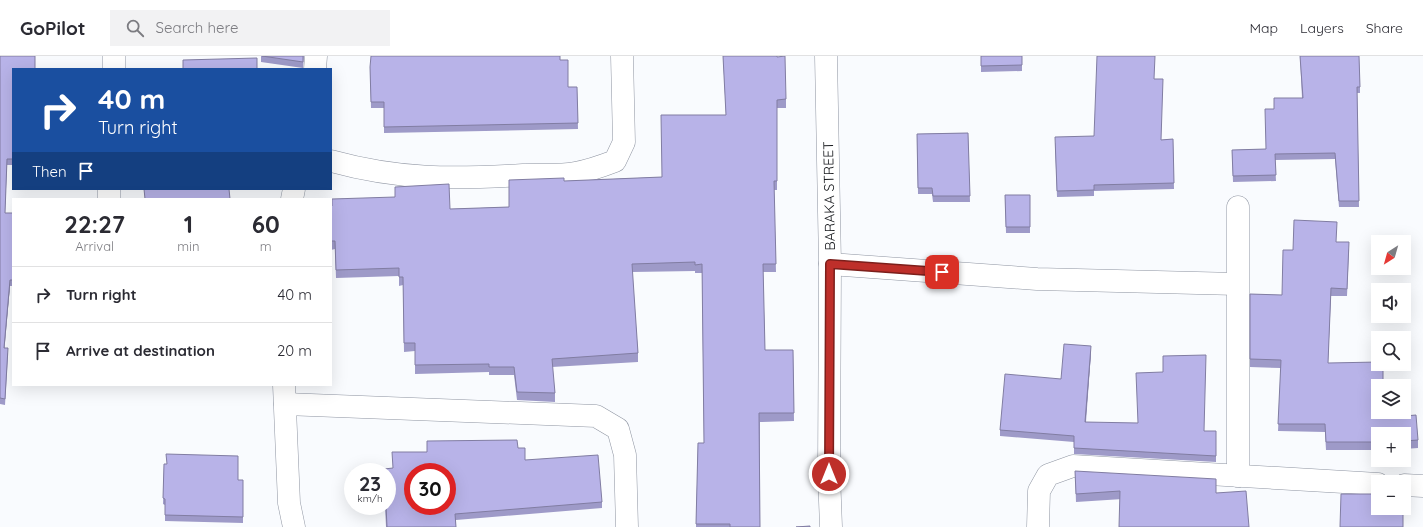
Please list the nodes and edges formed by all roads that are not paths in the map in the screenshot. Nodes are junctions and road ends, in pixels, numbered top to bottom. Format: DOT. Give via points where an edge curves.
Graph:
graph roads {
  1 [pos="114,56"];
  2 [pos="316,56"];
  3 [pos="622,56"];
  4 [pos="826,56"];
  5 [pos="114,68"];
  6 [pos="315,68"];
  7 [pos="332,161"];
  8 [pos="1238,207"];
  9 [pos="830,264"];
  10 [pos="1238,284"];
  11 [pos="284,395"];
  12 [pos="1238,476"];
  13 [pos="1371,484"];
  14 [pos="1411,485"];
  15 [pos="1423,486"];
  16 [pos="294,527"];
  17 [pos="627,527"];
  18 [pos="831,527"];
  19 [pos="1038,527"];
  1 -- 5 [label="street"];
  2 -- 6 [label="street"];
  3 -- 7 [label="street" via="624,142 615,161 575,173 482,178 432,178 387,174"];
  4 -- 9 [label="street, BARAKA STREET"];
  8 -- 10 [label="street"];
  9 -- 10 [label="street" via="1038,279"];
  9 -- 18 [label="street, BARAKA STREET"];
  10 -- 12 [label="street"];
  11 -- 16 [label="street" via="289,503"];
  11 -- 17 [label="street" via="596,416 618,429 626,455"];
  12 -- 13 [label="street"];
  12 -- 19 [label="street" via="1073,466 1048,475 1039,491"];
  14 -- 15 [label="street"];
}
